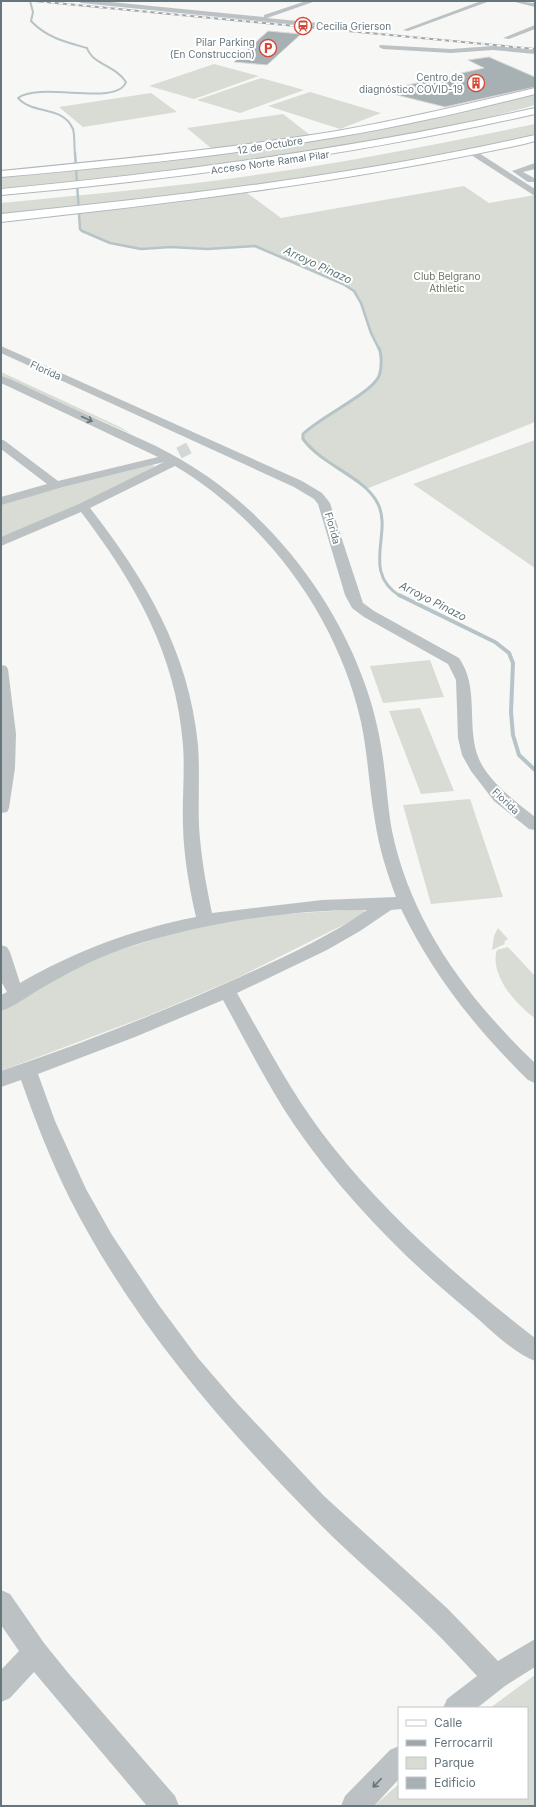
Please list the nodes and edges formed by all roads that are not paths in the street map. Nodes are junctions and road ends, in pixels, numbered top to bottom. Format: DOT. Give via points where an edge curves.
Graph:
graph roads {
  1 [pos="81,1"];
  2 [pos="313,1"];
  3 [pos="487,1"];
  4 [pos="517,1"];
  5 [pos="196,5"];
  6 [pos="535,5"];
  7 [pos="180,10"];
  8 [pos="260,18"];
  9 [pos="318,24"];
  10 [pos="535,27"];
  11 [pos="406,30"];
  12 [pos="507,38"];
  13 [pos="383,47"];
  14 [pos="535,52"];
  15 [pos="535,91"];
  16 [pos="535,108"];
  17 [pos="535,111"];
  18 [pos="531,121"];
  19 [pos="480,128"];
  20 [pos="535,138"];
  21 [pos="471,151"];
  22 [pos="535,166"];
  23 [pos="1,174"];
  24 [pos="535,183"];
  25 [pos="58,191"];
  26 [pos="1,192"];
  27 [pos="535,193"];
  28 [pos="1,199"];
  29 [pos="1,218"];
  30 [pos="1,349"];
  31 [pos="1,370"];
  32 [pos="1,379"];
  33 [pos="1,443"];
  34 [pos="210,445"];
  35 [pos="180,457"];
  36 [pos="56,485"];
  37 [pos="1,501"];
  38 [pos="83,507"];
  39 [pos="1,542"];
  40 [pos="1,669"];
  41 [pos="1,808"];
  42 [pos="535,825"];
  43 [pos="407,902"];
  44 [pos="385,906"];
  45 [pos="205,920"];
  46 [pos="1,952"];
  47 [pos="227,991"];
  48 [pos="17,994"];
  49 [pos="1,1004"];
  50 [pos="27,1070"];
  51 [pos="535,1075"];
  52 [pos="1,1079"];
  53 [pos="535,1351"];
  54 [pos="1,1603"];
  55 [pos="35,1652"];
  56 [pos="535,1652"];
  57 [pos="496,1677"];
  58 [pos="1,1689"];
  59 [pos="457,1707"];
  60 [pos="398,1760"];
  61 [pos="165,1806"];
  62 [pos="355,1806"];
  1 -- 7 [label="street"];
  2 -- 8 [label="street"];
  3 -- 11 [label="street"];
  4 -- 6 [label="street"];
  5 -- 7 [label="street"];
  7 -- 8 [label="street"];
  8 -- 9 [label="street"];
  10 -- 12 [label="street"];
  13 -- 14 [label="street" via="451,51 493,48"];
  15 -- 23 [label="main road, 12 de Octubre" via="442,114 316,138 195,155"];
  16 -- 19 [label="main road"];
  17 -- 19 [label="main road, Acceso Norte Ramal Pilar"];
  18 -- 19 [label="main road"];
  19 -- 25 [label="main road, Acceso Norte Ramal Pilar" via="387,150 296,165"];
  20 -- 21 [label="main road"];
  21 -- 27 [label="street"];
  21 -- 29 [label="main road" via="314,180 105,208"];
  22 -- 24 [label="street" via="516,171"];
  25 -- 26 [label="main road, Acceso Norte Ramal Pilar"];
  25 -- 28 [label="main road, Acceso Norte Ramal Pilar"];
  30 -- 34 [label="street, Florida"];
  31 -- 35 [label="street" via="129,429"];
  32 -- 35 [label="street, one-way"];
  33 -- 36 [label="street"];
  34 -- 35 [label="street"];
  34 -- 42 [label="street, Florida" via="298,484 322,499 328,510 354,601 369,614 454,661 463,680 466,738 476,767 500,797"];
  35 -- 36 [label="street"];
  35 -- 38 [label="street"];
  35 -- 43 [label="street" via="266,535 303,578 333,626 352,667 366,710 376,756 384,827 398,880"];
  36 -- 37 [label="street"];
  38 -- 39 [label="street"];
  38 -- 45 [label="street" via="123,560 142,591 162,631 176,670 190,741 192,838"];
  40 -- 41 [label="street" via="8,734 7,768"];
  43 -- 44 [label="street"];
  43 -- 51 [label="street" via="438,959 468,1003"];
  44 -- 45 [label="street" via="325,906"];
  44 -- 47 [label="street" via="310,950"];
  45 -- 48 [label="street" via="158,932 90,955"];
  46 -- 48 [label="street" via="9,979"];
  47 -- 50 [label="street" via="157,1021"];
  47 -- 53 [label="street" via="284,1093 328,1156 362,1196 430,1266"];
  48 -- 49 [label="street"];
  50 -- 52 [label="street"];
  50 -- 57 [label="street" via="45,1121 78,1194 104,1242 190,1365 227,1410 316,1504 439,1618"];
  54 -- 55 [label="street"];
  55 -- 58 [label="street"];
  55 -- 61 [label="street"];
  56 -- 57 [label="street"];
  57 -- 59 [label="street"];
  60 -- 62 [label="street, one-way"];
}
